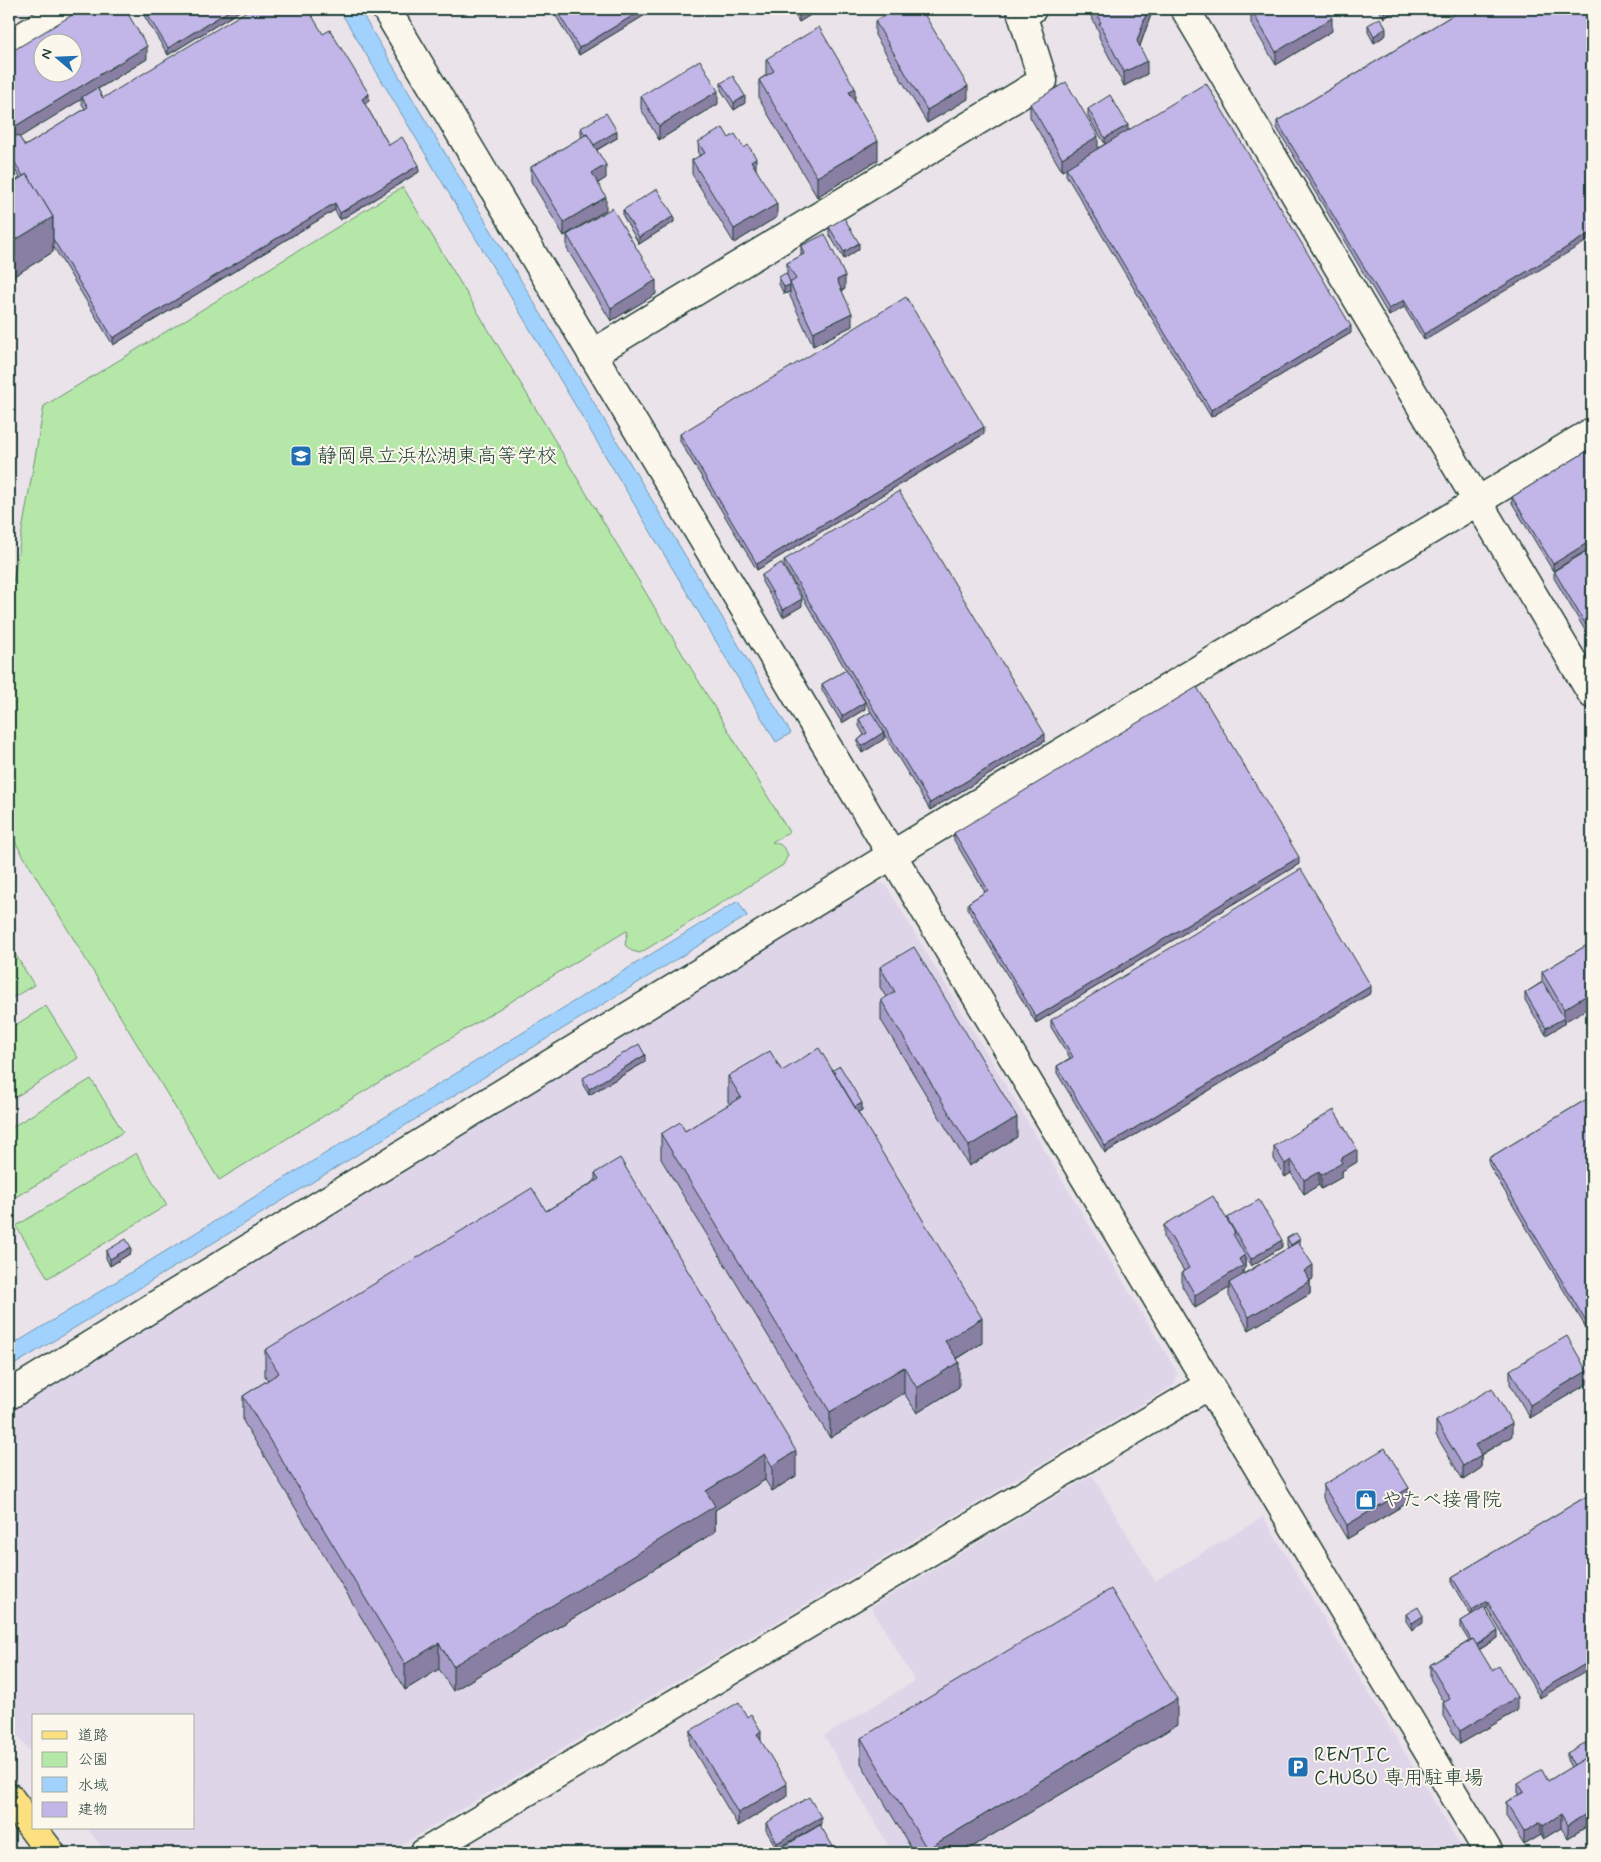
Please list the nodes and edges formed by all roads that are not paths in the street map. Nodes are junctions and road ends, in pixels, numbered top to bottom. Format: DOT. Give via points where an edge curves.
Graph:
graph roads {
  1 [pos="68,9"];
  2 [pos="386,9"];
  3 [pos="1032,9"];
  4 [pos="1185,9"];
  5 [pos="9,45"];
  6 [pos="592,354"];
  7 [pos="1592,432"];
  8 [pos="1477,502"];
  9 [pos="1592,694"];
  10 [pos="892,855"];
  11 [pos="1209,1385"];
  12 [pos="9,1395"];
  13 [pos="9,1797"];
  14 [pos="32,1828"];
  15 [pos="34,1830"];
  16 [pos="51,1853"];
  17 [pos="424,1853"];
  18 [pos="1489,1853"];
  1 -- 5 [label="street"];
  2 -- 6 [label="street"];
  3 -- 6 [label="street" via="1022,14 1043,81"];
  4 -- 8 [label="street"];
  6 -- 10 [label="street"];
  7 -- 8 [label="street"];
  8 -- 9 [label="street"];
  8 -- 10 [label="street"];
  10 -- 11 [label="street"];
  10 -- 12 [label="street"];
  11 -- 17 [label="street"];
  11 -- 18 [label="street"];
  13 -- 14 [label="main road"];
  15 -- 16 [label="main road"];
}
